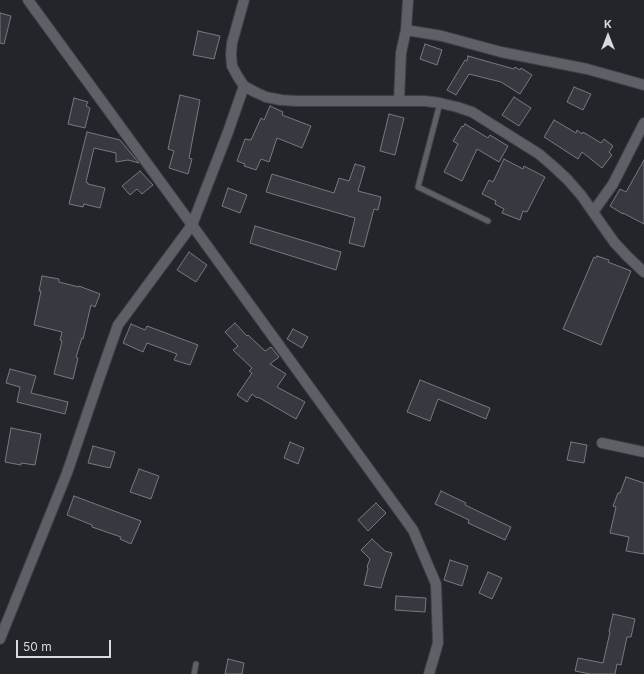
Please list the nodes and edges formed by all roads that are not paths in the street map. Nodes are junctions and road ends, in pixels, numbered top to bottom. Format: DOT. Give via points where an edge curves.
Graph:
graph roads {
  1 [pos="28,0"];
  2 [pos="244,0"];
  3 [pos="408,0"];
  4 [pos="406,30"];
  5 [pos="644,85"];
  6 [pos="244,86"];
  7 [pos="399,101"];
  8 [pos="440,103"];
  9 [pos="644,123"];
  10 [pos="592,212"];
  11 [pos="488,221"];
  12 [pos="192,224"];
  13 [pos="644,272"];
  14 [pos="602,443"];
  15 [pos="644,452"];
  16 [pos="0,639"];
  17 [pos="196,664"];
  18 [pos="194,674"];
  19 [pos="428,674"];
  1 -- 12 [label="street"];
  2 -- 6 [label="street" via="231,54 232,66"];
  3 -- 4 [label="street"];
  4 -- 5 [label="street" via="442,36"];
  4 -- 7 [label="street" via="401,53"];
  6 -- 7 [label="street" via="266,97 281,100"];
  6 -- 12 [label="street"];
  7 -- 8 [label="street"];
  8 -- 10 [label="street" via="472,112 539,154 567,179"];
  8 -- 11 [label="lane" via="418,187"];
  9 -- 10 [label="street" via="613,184"];
  10 -- 13 [label="street" via="614,242"];
  12 -- 16 [label="street" via="118,326 67,473"];
  12 -- 19 [label="street" via="413,530 436,584 438,643"];
  14 -- 15 [label="street"];
  17 -- 18 [label="lane"];
}
